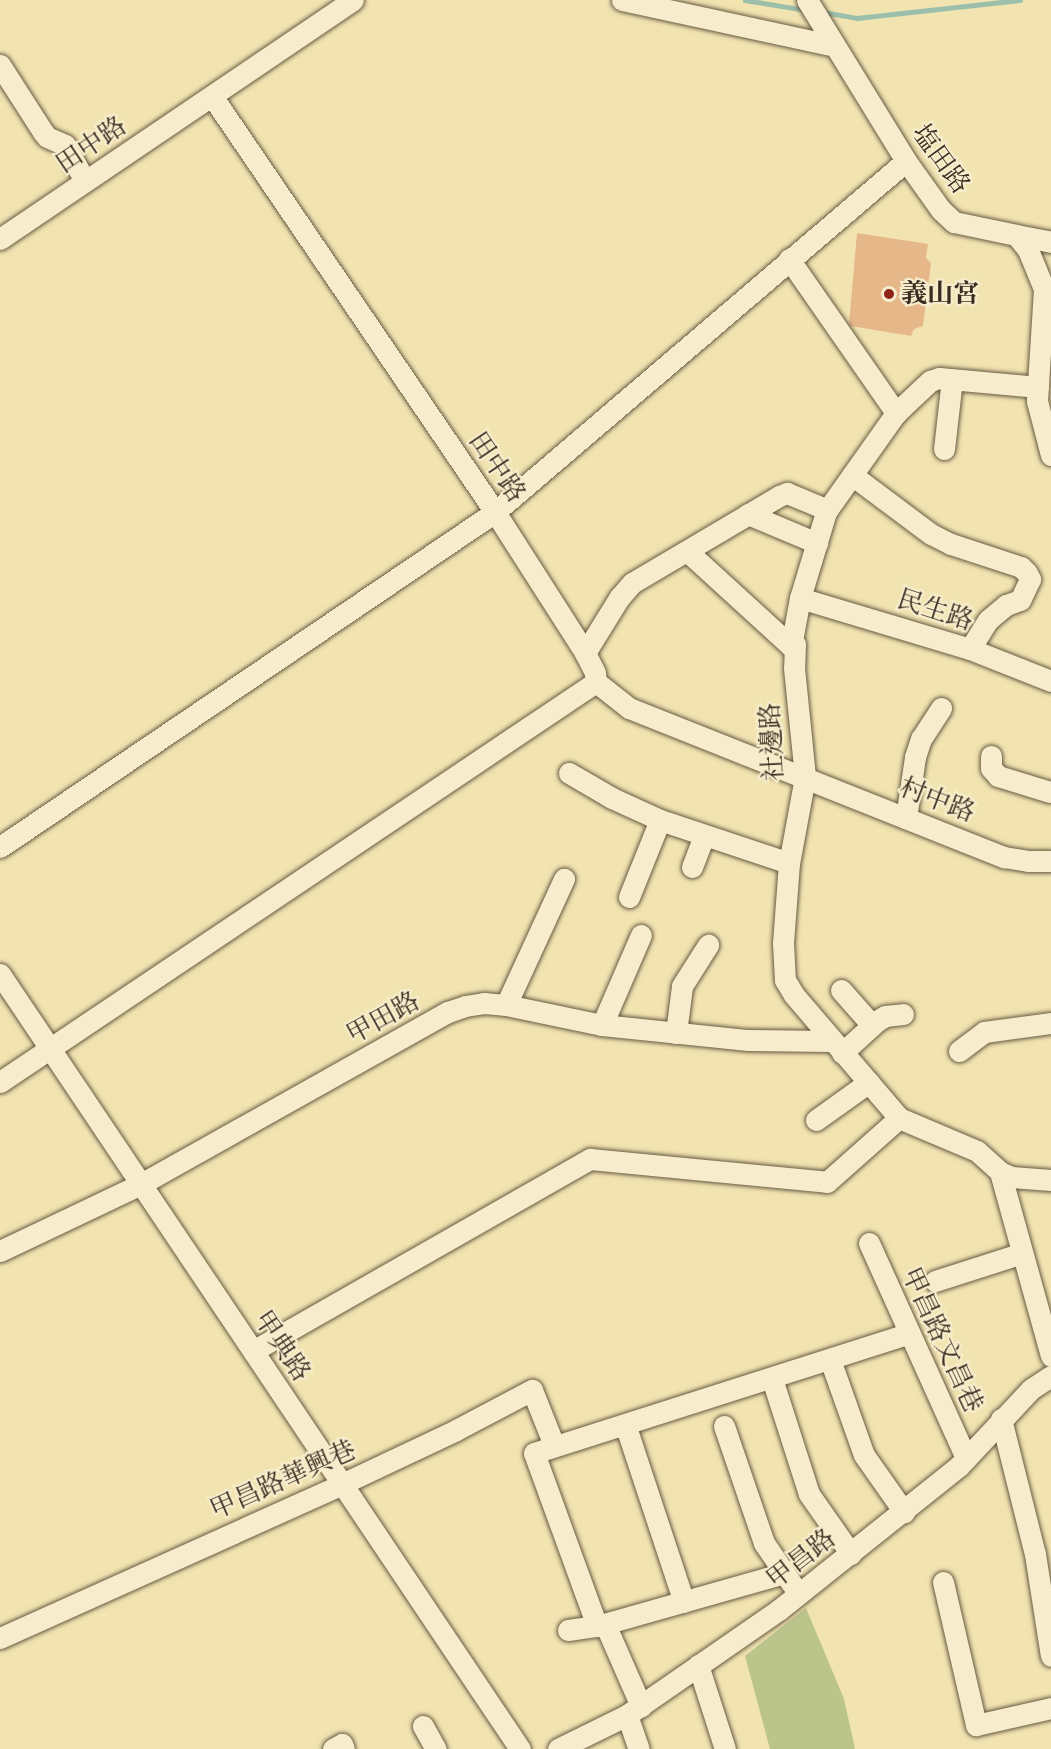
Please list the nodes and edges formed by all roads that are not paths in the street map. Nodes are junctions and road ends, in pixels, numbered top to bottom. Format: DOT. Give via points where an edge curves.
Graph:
graph roads {
  1 [pos="353,0"];
  2 [pos="622,0"];
  3 [pos="808,3"];
  4 [pos="830,39"];
  5 [pos="0,65"];
  6 [pos="212,96"];
  7 [pos="906,162"];
  8 [pos="84,181"];
  9 [pos="1016,235"];
  10 [pos="0,238"];
  11 [pos="1051,242"];
  12 [pos="789,259"];
  13 [pos="951,379"];
  14 [pos="1042,397"];
  15 [pos="896,413"];
  16 [pos="944,449"];
  17 [pos="1051,455"];
  18 [pos="852,475"];
  19 [pos="828,510"];
  20 [pos="495,512"];
  21 [pos="748,514"];
  22 [pos="817,543"];
  23 [pos="688,552"];
  24 [pos="801,598"];
  25 [pos="791,646"];
  26 [pos="970,649"];
  27 [pos="585,652"];
  28 [pos="1051,681"];
  29 [pos="596,682"];
  30 [pos="941,708"];
  31 [pos="990,756"];
  32 [pos="569,774"];
  33 [pos="805,777"];
  34 [pos="1051,794"];
  35 [pos="906,818"];
  36 [pos="660,820"];
  37 [pos="704,835"];
  38 [pos="0,847"];
  39 [pos="1051,861"];
  40 [pos="789,863"];
  41 [pos="692,867"];
  42 [pos="564,879"];
  43 [pos="629,897"];
  44 [pos="641,935"];
  45 [pos="708,945"];
  46 [pos="0,974"];
  47 [pos="841,990"];
  48 [pos="506,1005"];
  49 [pos="903,1014"];
  50 [pos="1051,1023"];
  51 [pos="872,1025"];
  52 [pos="602,1026"];
  53 [pos="676,1033"];
  54 [pos="49,1047"];
  55 [pos="837,1047"];
  56 [pos="959,1051"];
  57 [pos="0,1082"];
  58 [pos="869,1082"];
  59 [pos="899,1118"];
  60 [pos="816,1120"];
  61 [pos="1000,1172"];
  62 [pos="1051,1180"];
  63 [pos="141,1184"];
  64 [pos="869,1243"];
  65 [pos="0,1251"];
  66 [pos="1022,1253"];
  67 [pos="935,1281"];
  68 [pos="909,1333"];
  69 [pos="253,1351"];
  70 [pos="1051,1356"];
  71 [pos="833,1368"];
  72 [pos="1051,1376"];
  73 [pos="774,1385"];
  74 [pos="1001,1419"];
  75 [pos="724,1426"];
  76 [pos="627,1430"];
  77 [pos="544,1449"];
  78 [pos="966,1458"];
  79 [pos="342,1484"];
  80 [pos="904,1512"];
  81 [pos="851,1554"];
  82 [pos="784,1573"];
  83 [pos="761,1580"];
  84 [pos="943,1582"];
  85 [pos="1046,1585"];
  86 [pos="799,1595"];
  87 [pos="684,1602"];
  88 [pos="780,1609"];
  89 [pos="601,1625"];
  90 [pos="568,1630"];
  91 [pos="0,1638"];
  92 [pos="1051,1656"];
  93 [pos="698,1665"];
  94 [pos="1051,1708"];
  95 [pos="634,1710"];
  96 [pos="423,1726"];
  97 [pos="333,1749"];
  98 [pos="344,1749"];
  99 [pos="436,1749"];
  100 [pos="520,1749"];
  101 [pos="558,1749"];
  102 [pos="639,1749"];
  103 [pos="725,1749"];
  1 -- 6 [label="street, 田中路"];
  2 -- 4 [label="street"];
  3 -- 4 [label="street, 塩田路"];
  4 -- 7 [label="street, 塩田路"];
  5 -- 8 [label="street" via="47,137 66,145"];
  6 -- 8 [label="street, 田中路"];
  6 -- 20 [label="street, 田中路"];
  7 -- 9 [label="street, 塩田路" via="954,222"];
  7 -- 12 [label="street"];
  8 -- 10 [label="street, 田中路"];
  9 -- 11 [label="street, 塩田路"];
  9 -- 14 [label="street" via="1036,265 1044,289 1037,309"];
  12 -- 15 [label="street"];
  12 -- 20 [label="street"];
  13 -- 14 [label="street, 社邊路"];
  13 -- 15 [label="street, 社邊路" via="930,381"];
  13 -- 16 [label="street"];
  14 -- 17 [label="street"];
  15 -- 18 [label="street, 社邊路"];
  18 -- 19 [label="street, 社邊路"];
  18 -- 26 [label="street" via="931,534 1021,567 1027,573 1030,579 1020,600 1006,605 988,620"];
  19 -- 21 [label="street" via="787,493"];
  19 -- 22 [label="street, 社邊路"];
  20 -- 27 [label="street, 田中路"];
  20 -- 38 [label="street"];
  21 -- 22 [label="street"];
  21 -- 23 [label="street"];
  22 -- 24 [label="street, 社邊路"];
  23 -- 25 [label="street"];
  23 -- 27 [label="street" via="632,583"];
  24 -- 25 [label="street, 社邊路"];
  24 -- 26 [label="street, 民生路"];
  25 -- 33 [label="street, 社邊路" via="795,644"];
  26 -- 28 [label="street, 民生路"];
  27 -- 29 [label="street, 田中路"];
  29 -- 33 [label="street" via="629,708"];
  29 -- 54 [label="street"];
  30 -- 35 [label="street" via="921,739 915,757"];
  31 -- 34 [label="street" via="991,768 999,776"];
  32 -- 36 [label="street"];
  33 -- 35 [label="street, 村中路"];
  33 -- 40 [label="street, 社邊路"];
  35 -- 39 [label="street, 村中路" via="1004,857"];
  36 -- 37 [label="street"];
  36 -- 43 [label="street"];
  37 -- 40 [label="street"];
  37 -- 41 [label="street"];
  40 -- 55 [label="street, 社邊路" via="783,944 785,980"];
  42 -- 48 [label="street"];
  44 -- 52 [label="street"];
  45 -- 53 [label="street" via="682,986"];
  46 -- 54 [label="street, 甲典路"];
  47 -- 51 [label="street"];
  48 -- 52 [label="street, 甲田路"];
  48 -- 63 [label="street, 甲田路" via="484,1003 448,1012"];
  49 -- 51 [label="street" via="885,1016"];
  50 -- 56 [label="street" via="984,1032"];
  51 -- 55 [label="street"];
  52 -- 53 [label="street, 甲田路"];
  53 -- 55 [label="street, 甲田路"];
  54 -- 57 [label="street"];
  54 -- 63 [label="street, 甲典路"];
  55 -- 58 [label="street, 社邊路"];
  58 -- 59 [label="street, 社邊路"];
  58 -- 60 [label="street"];
  59 -- 61 [label="street, 社邊路" via="977,1151"];
  59 -- 69 [label="street" via="827,1182 590,1159"];
  61 -- 62 [label="street" via="1011,1177"];
  61 -- 66 [label="street"];
  63 -- 65 [label="street, 甲田路"];
  63 -- 69 [label="street, 甲典路"];
  64 -- 68 [label="street, 甲昌路文昌巷"];
  66 -- 67 [label="street"];
  66 -- 70 [label="street"];
  68 -- 77 [label="street"];
  68 -- 78 [label="street, 甲昌路文昌巷"];
  69 -- 79 [label="street, 甲典路"];
  71 -- 80 [label="street" via="864,1455"];
  72 -- 74 [label="street, 甲昌路" via="1031,1389"];
  73 -- 81 [label="street" via="809,1494"];
  74 -- 78 [label="street, 甲昌路"];
  74 -- 85 [label="street"];
  75 -- 82 [label="street" via="764,1543"];
  76 -- 87 [label="street"];
  77 -- 79 [label="street, 甲昌路華興巷" via="532,1390"];
  77 -- 89 [label="street, 甲昌路華興巷"];
  78 -- 80 [label="street, 甲昌路"];
  79 -- 91 [label="street, 甲昌路華興巷"];
  79 -- 100 [label="street, 甲典路"];
  80 -- 81 [label="street, 甲昌路"];
  81 -- 86 [label="street, 甲昌路"];
  82 -- 83 [label="street"];
  82 -- 86 [label="street"];
  83 -- 87 [label="street"];
  83 -- 88 [label="street"];
  84 -- 94 [label="street" via="976,1725"];
  85 -- 92 [label="street"];
  86 -- 88 [label="street, 甲昌路"];
  87 -- 89 [label="street"];
  88 -- 93 [label="street, 甲昌路"];
  89 -- 90 [label="street"];
  89 -- 95 [label="street, 甲昌路華興巷"];
  93 -- 95 [label="street, 甲昌路"];
  93 -- 103 [label="street"];
  95 -- 101 [label="street, 甲昌路"];
  95 -- 102 [label="street, 甲昌路華興巷"];
  96 -- 99 [label="street"];
  97 -- 98 [label="street" via="342,1744"];
}
